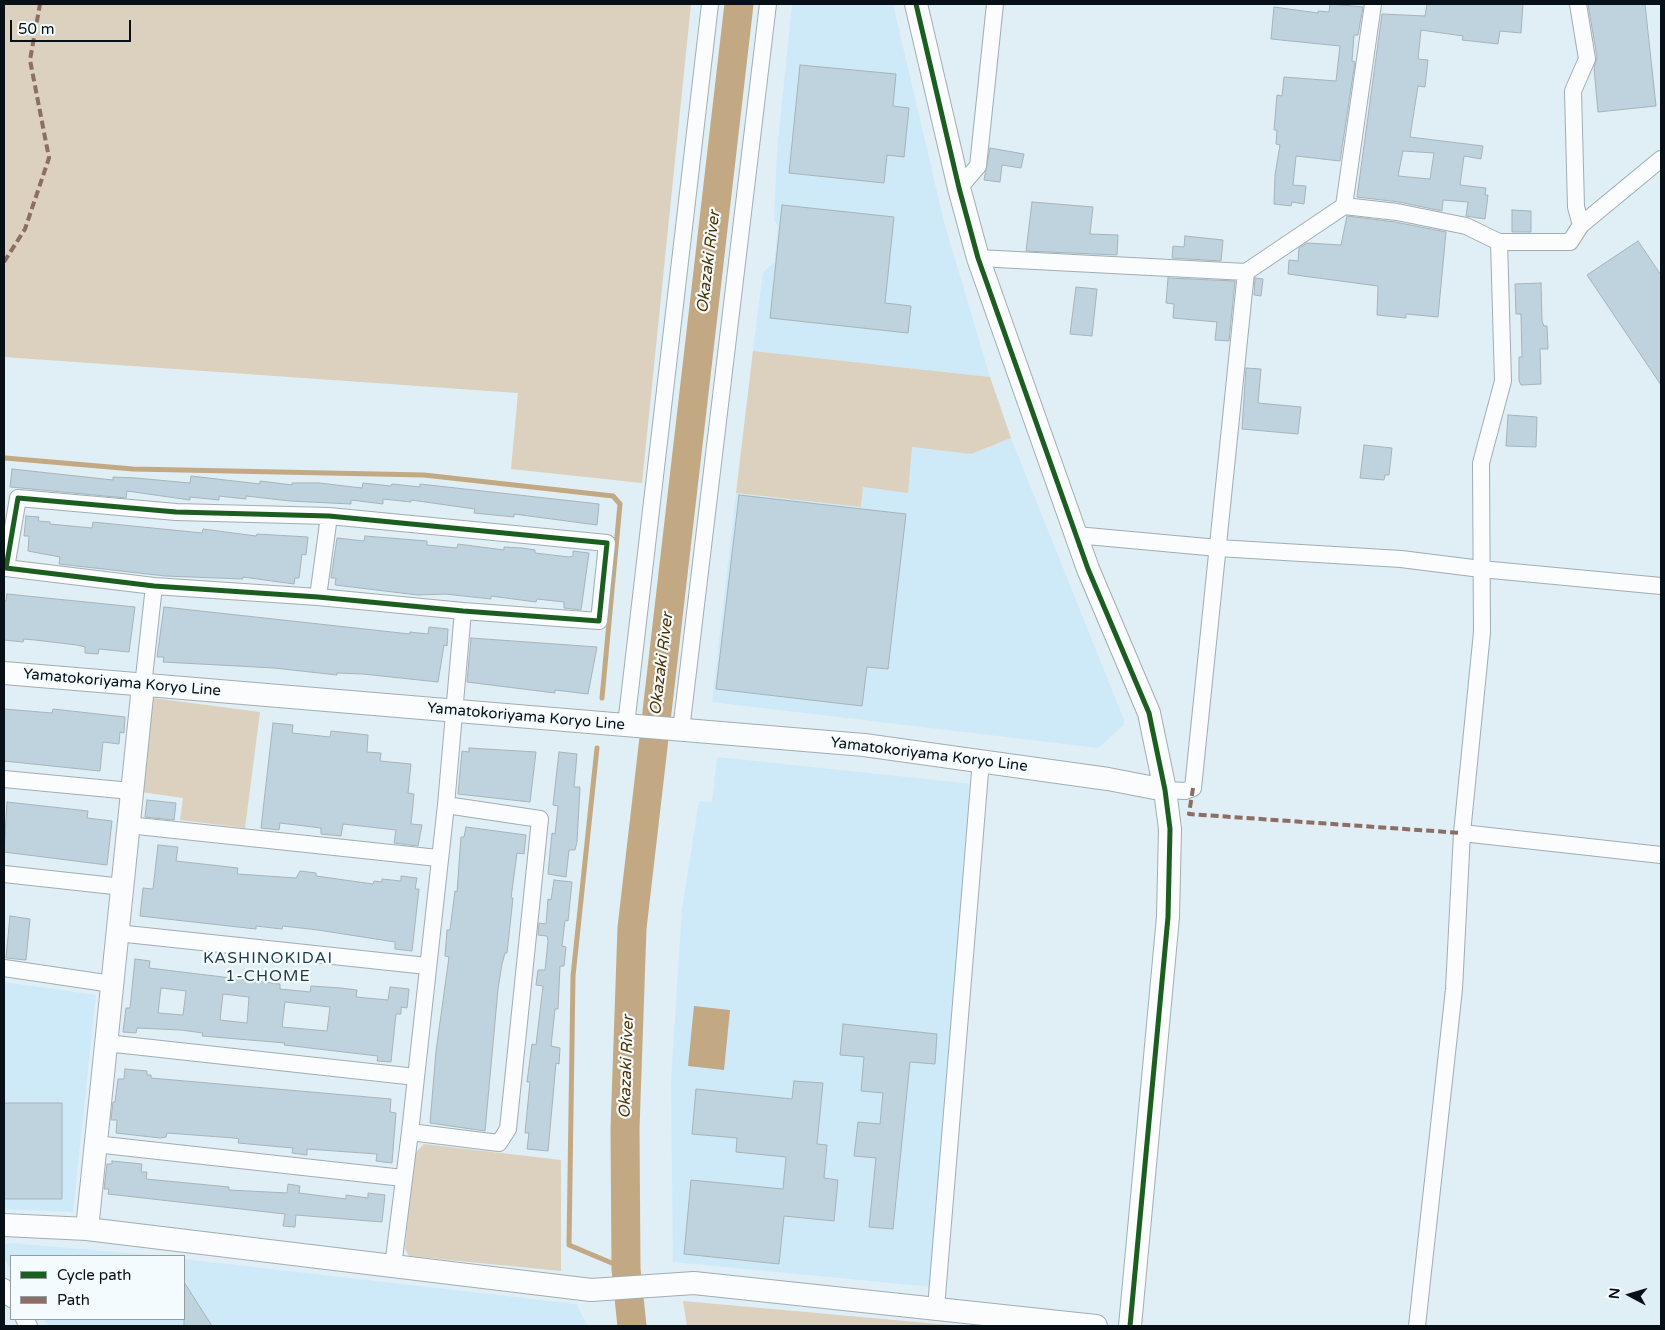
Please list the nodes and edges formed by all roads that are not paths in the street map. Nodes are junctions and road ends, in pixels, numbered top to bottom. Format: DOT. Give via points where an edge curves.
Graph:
graph roads {
  1 [pos="710,4"];
  2 [pos="768,4"];
  3 [pos="916,4"];
  4 [pos="994,4"];
  5 [pos="1373,4"];
  6 [pos="1578,4"];
  7 [pos="1661,160"];
  8 [pos="959,188"];
  9 [pos="1344,206"];
  10 [pos="1582,225"];
  11 [pos="1499,242"];
  12 [pos="978,258"];
  13 [pos="1246,272"];
  14 [pos="329,516"];
  15 [pos="1076,535"];
  16 [pos="1218,548"];
  17 [pos="1480,569"];
  18 [pos="154,586"];
  19 [pos="1661,586"];
  20 [pos="318,597"];
  21 [pos="464,611"];
  22 [pos="4,673"];
  23 [pos="142,686"];
  24 [pos="453,710"];
  25 [pos="626,725"];
  26 [pos="681,730"];
  27 [pos="981,760"];
  28 [pos="4,779"];
  29 [pos="1165,790"];
  30 [pos="132,791"];
  31 [pos="446,805"];
  32 [pos="128,825"];
  33 [pos="1462,833"];
  34 [pos="1661,855"];
  35 [pos="438,858"];
  36 [pos="4,874"];
  37 [pos="123,887"];
  38 [pos="117,933"];
  39 [pos="427,966"];
  40 [pos="4,968"];
  41 [pos="112,984"];
  42 [pos="106,1043"];
  43 [pos="416,1077"];
  44 [pos="410,1132"];
  45 [pos="95,1144"];
  46 [pos="403,1178"];
  47 [pos="4,1225"];
  48 [pos="86,1229"];
  49 [pos="393,1266"];
  50 [pos="936,1308"];
  51 [pos="1096,1326"];
  52 [pos="1130,1326"];
  53 [pos="1417,1326"];
  1 -- 25 [label="street"];
  2 -- 26 [label="street"];
  3 -- 8 [label="street"];
  4 -- 8 [label="street" via="978,166"];
  5 -- 9 [label="street"];
  6 -- 10 [label="street" via="1587,59 1573,91 1576,207"];
  7 -- 10 [label="street"];
  8 -- 12 [label="street"];
  9 -- 11 [label="street" via="1397,212 1466,226"];
  9 -- 13 [label="street"];
  10 -- 11 [label="street" via="1570,242"];
  11 -- 17 [label="street" via="1503,381 1481,463"];
  12 -- 13 [label="street"];
  12 -- 15 [label="street"];
  13 -- 16 [label="street"];
  14 -- 18 [label="street" via="176,512 18,498 6,568"];
  14 -- 20 [label="street"];
  14 -- 21 [label="street" via="607,543 599,621"];
  15 -- 16 [label="street"];
  15 -- 29 [label="street" via="1149,713"];
  16 -- 17 [label="street" via="1401,559"];
  16 -- 29 [label="street" via="1193,788"];
  17 -- 19 [label="street"];
  17 -- 33 [label="street" via="1482,632"];
  18 -- 20 [label="street"];
  18 -- 23 [label="street"];
  20 -- 21 [label="street"];
  21 -- 24 [label="street"];
  22 -- 23 [label="street, Yamatokoriyama Koryo Line"];
  23 -- 24 [label="street, Yamatokoriyama Koryo Line"];
  23 -- 30 [label="street"];
  24 -- 25 [label="street, Yamatokoriyama Koryo Line"];
  24 -- 31 [label="street"];
  25 -- 26 [label="street, Yamatokoriyama Koryo Line"];
  26 -- 27 [label="street, Yamatokoriyama Koryo Line" via="864,744"];
  27 -- 29 [label="street, Yamatokoriyama Koryo Line"];
  27 -- 50 [label="street"];
  28 -- 30 [label="street"];
  29 -- 52 [label="street" via="1170,829 1168,917"];
  30 -- 32 [label="street"];
  31 -- 35 [label="street"];
  31 -- 44 [label="street" via="540,819 508,1130 499,1143"];
  32 -- 35 [label="street"];
  32 -- 37 [label="street"];
  33 -- 34 [label="street"];
  33 -- 53 [label="street" via="1454,989"];
  35 -- 39 [label="street"];
  36 -- 37 [label="street"];
  37 -- 38 [label="street"];
  38 -- 39 [label="street"];
  38 -- 41 [label="street"];
  39 -- 43 [label="street"];
  40 -- 41 [label="street"];
  41 -- 42 [label="street"];
  42 -- 43 [label="street"];
  42 -- 45 [label="street"];
  43 -- 44 [label="street"];
  44 -- 46 [label="street"];
  45 -- 46 [label="street"];
  45 -- 48 [label="street"];
  46 -- 49 [label="street"];
  47 -- 48 [label="street"];
  48 -- 49 [label="street"];
  49 -- 50 [label="street" via="553,1286 601,1289 694,1283"];
  50 -- 51 [label="street"];
}
